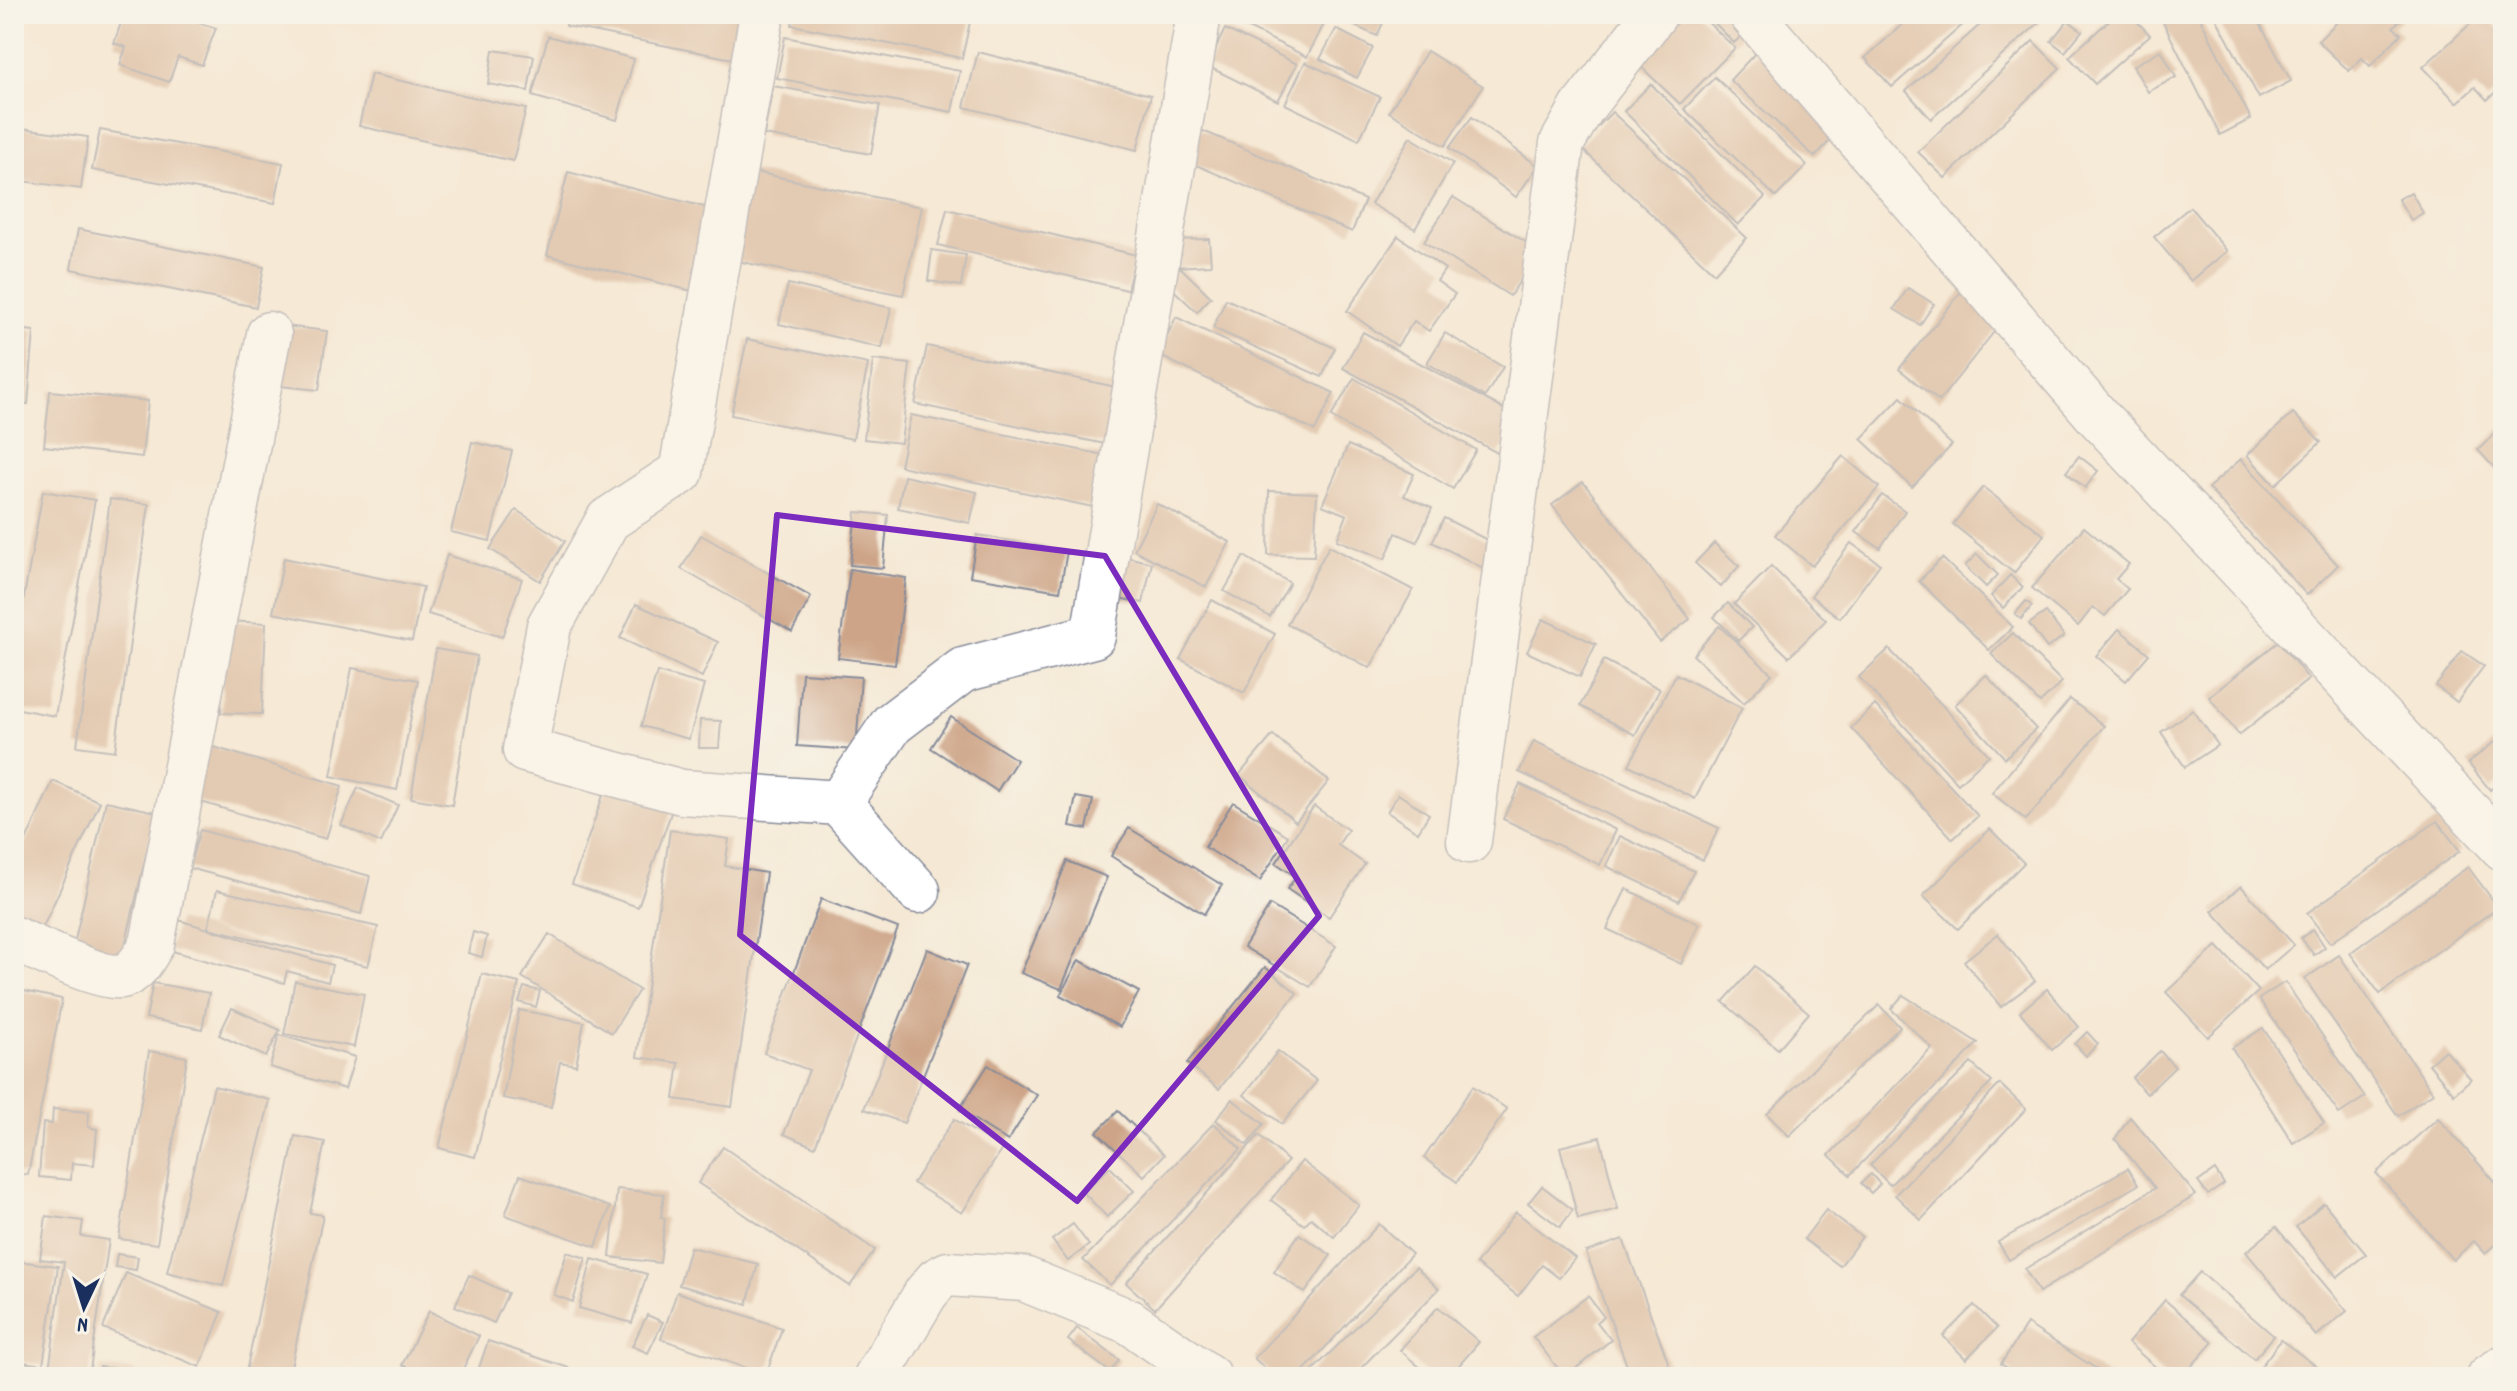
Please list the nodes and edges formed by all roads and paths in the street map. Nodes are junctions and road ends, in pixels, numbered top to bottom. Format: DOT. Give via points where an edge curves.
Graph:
graph roads {
  1 [pos="762,14"];
  2 [pos="1199,14"];
  3 [pos="1655,14"];
  4 [pos="1751,14"];
  5 [pos="269,334"];
  6 [pos="839,803"];
  7 [pos="1469,841"];
  8 [pos="2503,848"];
  9 [pos="918,891"];
  10 [pos="14,939"];
  11 [pos="2503,1368"];
  12 [pos="876,1377"];
  13 [pos="1209,1377"];
  14 [pos="2489,1377"];
  1 -- 6 [label="street" via="681,472 608,520 549,626 525,750 682,792"];
  2 -- 6 [label="street" via="1093,636 963,670 892,724"];
  3 -- 7 [label="street" via="1582,108 1562,143"];
  4 -- 8 [label="street" via="2098,417"];
  5 -- 10 [label="street" via="152,944 136,967 113,976"];
  6 -- 9 [label="street"];
  11 -- 14 [label="street"];
  12 -- 13 [label="street" via="926,1293 948,1274 1024,1279 1130,1322"];
}
